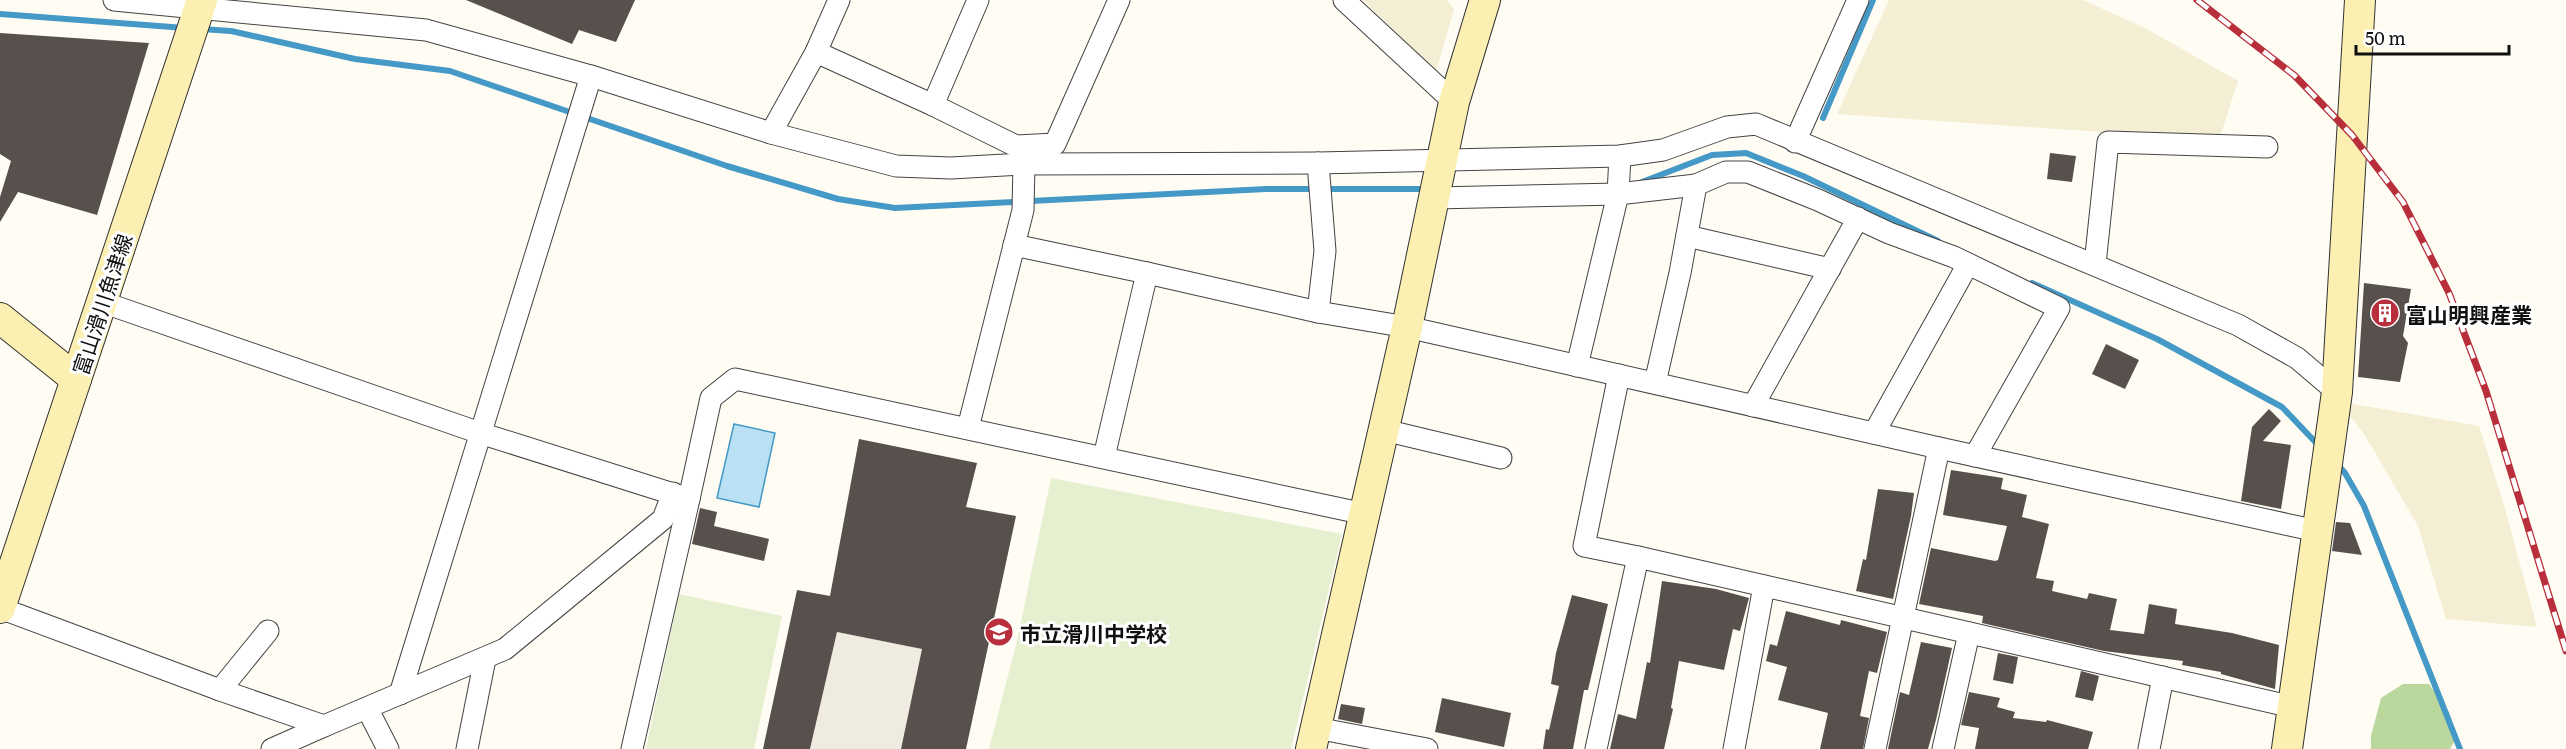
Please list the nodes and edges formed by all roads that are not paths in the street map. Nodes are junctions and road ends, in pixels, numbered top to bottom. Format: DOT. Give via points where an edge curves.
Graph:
graph roads {
  1 [pos="114,0"];
  2 [pos="839,0"];
  3 [pos="978,0"];
  4 [pos="1119,0"];
  5 [pos="1344,0"];
  6 [pos="1485,0"];
  7 [pos="1858,0"];
  8 [pos="2360,0"];
  9 [pos="201,4"];
  10 [pos="816,52"];
  11 [pos="591,76"];
  12 [pos="1454,102"];
  13 [pos="933,105"];
  14 [pos="771,134"];
  15 [pos="1795,142"];
  16 [pos="2267,147"];
  17 [pos="1620,156"];
  18 [pos="1442,162"];
  19 [pos="1318,163"];
  20 [pos="1024,164"];
  21 [pos="1696,185"];
  22 [pos="1618,194"];
  23 [pos="1434,198"];
  24 [pos="1858,218"];
  25 [pos="1687,236"];
  26 [pos="1014,245"];
  27 [pos="1968,264"];
  28 [pos="2095,264"];
  29 [pos="1830,268"];
  30 [pos="1147,273"];
  31 [pos="102,302"];
  32 [pos="1318,312"];
  33 [pos="0,318"];
  34 [pos="1407,327"];
  35 [pos="1577,366"];
  36 [pos="1619,375"];
  37 [pos="76,379"];
  38 [pos="1655,383"];
  39 [pos="2336,398"];
  40 [pos="1754,406"];
  41 [pos="968,428"];
  42 [pos="1384,430"];
  43 [pos="480,433"];
  44 [pos="1874,433"];
  45 [pos="1939,448"];
  46 [pos="1975,456"];
  47 [pos="1104,457"];
  48 [pos="1500,458"];
  49 [pos="681,496"];
  50 [pos="1365,514"];
  51 [pos="2317,531"];
  52 [pos="1638,557"];
  53 [pos="1764,586"];
  54 [pos="0,608"];
  55 [pos="1904,618"];
  56 [pos="268,631"];
  57 [pos="1969,633"];
  58 [pos="485,659"];
  59 [pos="2163,677"];
  60 [pos="220,690"];
  61 [pos="400,693"];
  62 [pos="2293,707"];
  63 [pos="367,708"];
  64 [pos="324,726"];
  65 [pos="1314,738"];
  66 [pos="272,749"];
  67 [pos="388,749"];
  68 [pos="467,749"];
  69 [pos="632,749"];
  70 [pos="1427,749"];
  71 [pos="1596,749"];
  72 [pos="1734,749"];
  73 [pos="1875,749"];
  74 [pos="1943,749"];
  75 [pos="2149,749"];
  76 [pos="2287,749"];
  1 -- 9 [label="street"];
  2 -- 10 [label="street"];
  3 -- 13 [label="street"];
  4 -- 13 [label="street" via="1055,144 1016,146"];
  5 -- 12 [label="street"];
  6 -- 12 [label="street"];
  7 -- 15 [label="street"];
  8 -- 39 [label="street"];
  9 -- 11 [label="street" via="426,30"];
  9 -- 31 [label="street, 富山滑川魚津線"];
  10 -- 13 [label="street"];
  10 -- 14 [label="street"];
  11 -- 14 [label="street"];
  11 -- 43 [label="street"];
  12 -- 18 [label="street"];
  14 -- 20 [label="street" via="896,166"];
  15 -- 17 [label="street" via="1756,124 1727,127 1663,150"];
  15 -- 28 [label="street"];
  16 -- 28 [label="street" via="2108,142"];
  17 -- 18 [label="street"];
  17 -- 22 [label="street"];
  18 -- 19 [label="street"];
  18 -- 23 [label="street"];
  19 -- 20 [label="street"];
  19 -- 32 [label="street" via="1325,251"];
  20 -- 26 [label="street" via="1023,210"];
  21 -- 22 [label="street"];
  21 -- 24 [label="street" via="1726,172 1748,172"];
  21 -- 25 [label="street"];
  22 -- 23 [label="street"];
  22 -- 35 [label="street"];
  23 -- 34 [label="street"];
  24 -- 27 [label="street"];
  24 -- 29 [label="street"];
  25 -- 29 [label="street"];
  25 -- 38 [label="street"];
  26 -- 30 [label="street"];
  26 -- 41 [label="street"];
  27 -- 44 [label="street"];
  27 -- 46 [label="street" via="2059,308"];
  28 -- 39 [label="street" via="2238,325 2297,358"];
  29 -- 40 [label="street"];
  30 -- 32 [label="street"];
  30 -- 47 [label="street"];
  31 -- 37 [label="street, 富山滑川魚津線"];
  31 -- 43 [label="street"];
  32 -- 34 [label="street"];
  33 -- 37 [label="street"];
  34 -- 35 [label="street"];
  34 -- 42 [label="street"];
  35 -- 36 [label="street"];
  36 -- 38 [label="street"];
  36 -- 52 [label="street" via="1584,546"];
  37 -- 54 [label="street, 富山滑川魚津線"];
  38 -- 40 [label="street"];
  39 -- 51 [label="street"];
  40 -- 44 [label="street"];
  41 -- 47 [label="street"];
  41 -- 49 [label="street" via="735,379 711,398"];
  42 -- 48 [label="street"];
  42 -- 50 [label="street"];
  43 -- 49 [label="street"];
  43 -- 61 [label="street"];
  44 -- 45 [label="street"];
  45 -- 46 [label="street"];
  45 -- 55 [label="street"];
  46 -- 51 [label="street"];
  47 -- 50 [label="street"];
  49 -- 58 [label="street" via="663,519 505,649"];
  49 -- 69 [label="street"];
  50 -- 65 [label="street"];
  51 -- 62 [label="street"];
  52 -- 53 [label="street"];
  52 -- 71 [label="street"];
  53 -- 55 [label="street"];
  53 -- 72 [label="street"];
  54 -- 60 [label="street"];
  55 -- 57 [label="street"];
  55 -- 73 [label="street"];
  56 -- 60 [label="street"];
  57 -- 59 [label="street"];
  57 -- 74 [label="street"];
  58 -- 61 [label="street"];
  58 -- 68 [label="street"];
  59 -- 62 [label="street"];
  59 -- 75 [label="street"];
  60 -- 64 [label="street"];
  61 -- 63 [label="street"];
  62 -- 76 [label="street"];
  63 -- 64 [label="street"];
  63 -- 67 [label="street"];
  64 -- 66 [label="street"];
  65 -- 70 [label="street"];
}
